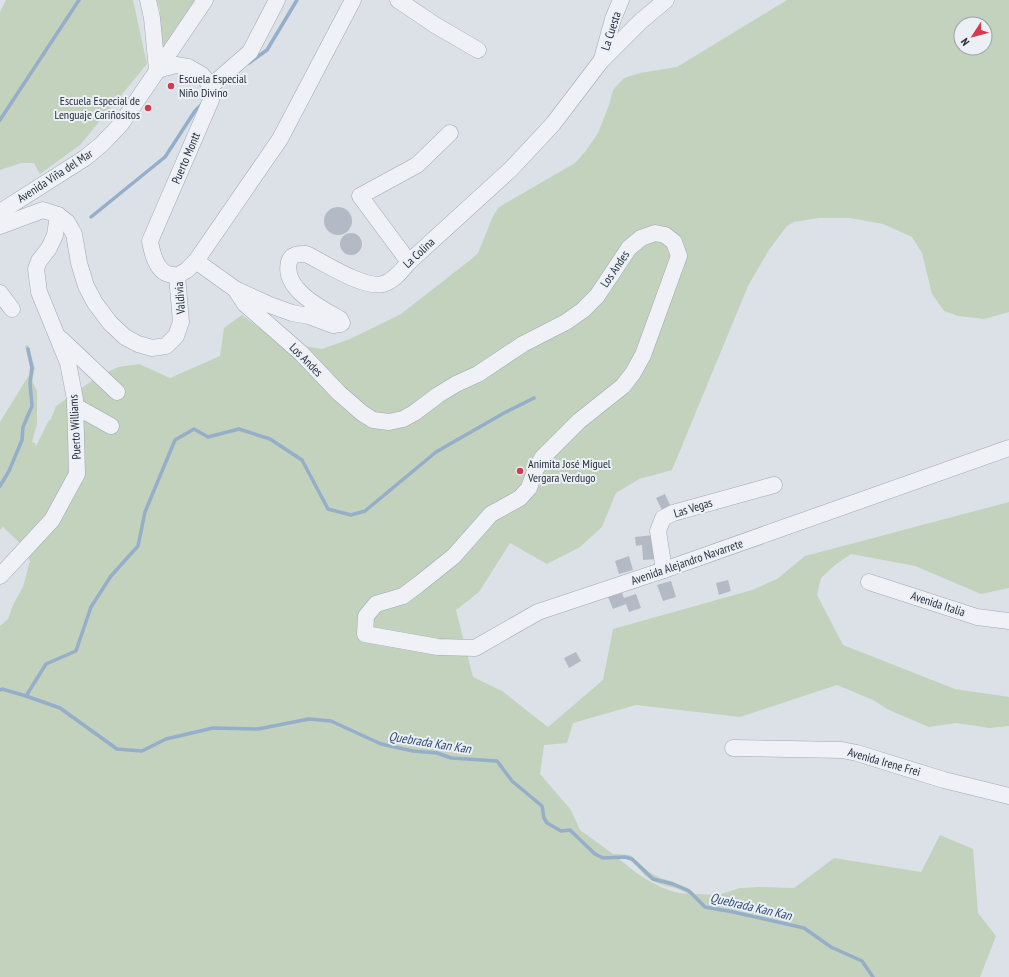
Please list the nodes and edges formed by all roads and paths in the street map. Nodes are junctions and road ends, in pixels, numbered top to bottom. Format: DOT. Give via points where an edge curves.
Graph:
graph roads {
  1 [pos="148,0"];
  2 [pos="277,0"];
  3 [pos="353,0"];
  4 [pos="398,0"];
  5 [pos="621,0"];
  6 [pos="666,0"];
  7 [pos="203,1"];
  8 [pos="478,50"];
  9 [pos="601,61"];
  10 [pos="157,70"];
  11 [pos="211,86"];
  12 [pos="450,133"];
  13 [pos="0,212"];
  14 [pos="58,215"];
  15 [pos="0,226"];
  16 [pos="196,261"];
  17 [pos="409,262"];
  18 [pos="178,276"];
  19 [pos="235,289"];
  20 [pos="0,293"];
  21 [pos="12,310"];
  22 [pos="55,334"];
  23 [pos="117,392"];
  24 [pos="75,406"];
  25 [pos="111,426"];
  26 [pos="1009,447"];
  27 [pos="774,485"];
  28 [pos="664,570"];
  29 [pos="0,576"];
  30 [pos="869,582"];
  31 [pos="1009,621"];
  32 [pos="365,634"];
  33 [pos="733,748"];
  34 [pos="1009,796"];
  1 -- 10 [label="street"];
  2 -- 11 [label="street" via="250,52"];
  3 -- 16 [label="street, Valdivia" via="280,139"];
  4 -- 8 [label="street"];
  5 -- 9 [label="street, La Cuesta"];
  6 -- 9 [label="street, La Colina"];
  7 -- 10 [label="street, Avenida Viña del Mar"];
  9 -- 17 [label="street, La Colina" via="570,104 533,147 490,190"];
  10 -- 11 [label="street" via="176,65 188,67 202,75"];
  10 -- 13 [label="street, Avenida Viña del Mar" via="121,124 102,144 85,158"];
  11 -- 18 [label="street, Puerto Montt" via="211,100 150,242 152,255 159,267 167,274"];
  12 -- 17 [label="street" via="418,165 360,196"];
  14 -- 15 [label="street" via="44,210"];
  14 -- 18 [label="street, Valdivia" via="67,222 74,234 79,263 86,286 95,303 110,323 131,341 152,348 166,346 176,336 181,322"];
  14 -- 22 [label="street, Puerto Williams" via="55,235 36,269 39,292"];
  16 -- 18 [label="street, Valdivia"];
  16 -- 19 [label="street, Los Andes"];
  17 -- 19 [label="street, La Colina" via="384,284 373,285 361,282 306,254 290,257 290,279 305,297 340,319 342,323 339,325 292,313"];
  19 -- 32 [label="street, Los Andes" via="253,312 301,353 362,413 373,420 389,422 402,420 456,384 478,374 523,344 566,322 583,310 597,296 629,248 641,238 655,233 666,235 674,242 679,256 643,355 623,386 579,421 542,458 529,488 520,498 491,514 454,556 420,584 403,596 376,604 366,616"];
  20 -- 21 [label="street"];
  22 -- 23 [label="street"];
  22 -- 24 [label="street, Puerto Williams" via="68,363"];
  24 -- 25 [label="street"];
  24 -- 29 [label="street, Puerto Williams" via="77,474 52,520"];
  26 -- 28 [label="street, Avenida Alejandro Navarrete"];
  27 -- 28 [label="street, Las Vegas" via="663,518 658,531"];
  28 -- 32 [label="street, Avenida Alejandro Navarrete" via="538,612 475,648 438,647"];
  30 -- 31 [label="street, Avenida Italia" via="977,617"];
  33 -- 34 [label="street, Avenida Irene Frei" via="842,750"];
}
